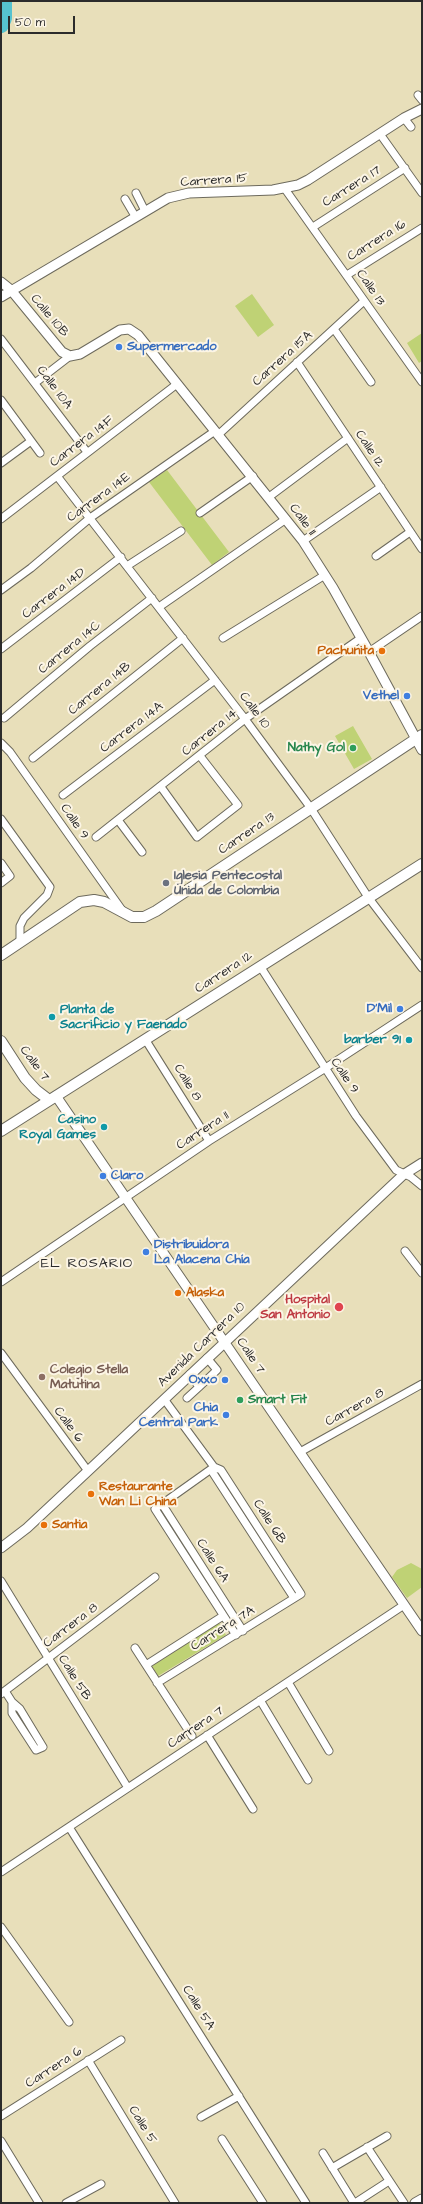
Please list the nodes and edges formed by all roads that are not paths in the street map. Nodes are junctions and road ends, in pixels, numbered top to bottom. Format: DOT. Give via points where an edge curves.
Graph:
graph roads {
  1 [pos="422,109"];
  2 [pos="404,118"];
  3 [pos="411,127"];
  4 [pos="380,134"];
  5 [pos="405,168"];
  6 [pos="285,189"];
  7 [pos="136,193"];
  8 [pos="422,193"];
  9 [pos="125,199"];
  10 [pos="145,211"];
  11 [pos="135,216"];
  12 [pos="312,227"];
  13 [pos="422,228"];
  14 [pos="346,275"];
  15 [pos="1,282"];
  16 [pos="11,290"];
  17 [pos="1,297"];
  18 [pos="364,301"];
  19 [pos="334,329"];
  20 [pos="1,339"];
  21 [pos="70,356"];
  22 [pos="297,362"];
  23 [pos="371,382"];
  24 [pos="422,382"];
  25 [pos="35,384"];
  26 [pos="177,384"];
  27 [pos="1,400"];
  28 [pos="216,433"];
  29 [pos="348,438"];
  30 [pos="31,441"];
  31 [pos="87,452"];
  32 [pos="40,453"];
  33 [pos="1,463"];
  34 [pos="57,476"];
  35 [pos="253,476"];
  36 [pos="380,487"];
  37 [pos="268,497"];
  38 [pos="200,513"];
  39 [pos="1,518"];
  40 [pos="90,518"];
  41 [pos="286,519"];
  42 [pos="181,531"];
  43 [pos="410,532"];
  44 [pos="303,541"];
  45 [pos="422,550"];
  46 [pos="376,556"];
  47 [pos="121,558"];
  48 [pos="127,566"];
  49 [pos="325,575"];
  50 [pos="1,590"];
  51 [pos="152,598"];
  52 [pos="159,607"];
  53 [pos="422,616"];
  54 [pos="183,638"];
  55 [pos="223,638"];
  56 [pos="361,638"];
  57 [pos="1,649"];
  58 [pos="369,652"];
  59 [pos="215,680"];
  60 [pos="4,718"];
  61 [pos="245,719"];
  62 [pos="419,738"];
  63 [pos="1,743"];
  64 [pos="422,750"];
  65 [pos="200,756"];
  66 [pos="33,758"];
  67 [pos="161,787"];
  68 [pos="63,795"];
  69 [pos="310,807"];
  70 [pos="1,819"];
  71 [pos="118,820"];
  72 [pos="96,837"];
  73 [pos="142,852"];
  74 [pos="1,863"];
  75 [pos="422,864"];
  76 [pos="1,883"];
  77 [pos="368,897"];
  78 [pos="126,915"];
  79 [pos="20,942"];
  80 [pos="1,955"];
  81 [pos="260,966"];
  82 [pos="422,968"];
  83 [pos="422,1005"];
  84 [pos="145,1039"];
  85 [pos="1,1041"];
  86 [pos="324,1069"];
  87 [pos="53,1098"];
  88 [pos="1,1131"];
  89 [pos="209,1140"];
  90 [pos="422,1163"];
  91 [pos="403,1175"];
  92 [pos="422,1186"];
  93 [pos="125,1197"];
  94 [pos="405,1251"];
  95 [pos="422,1273"];
  96 [pos="1,1282"];
  97 [pos="224,1342"];
  98 [pos="1,1354"];
  99 [pos="207,1358"];
  100 [pos="190,1374"];
  101 [pos="422,1384"];
  102 [pos="199,1387"];
  103 [pos="187,1398"];
  104 [pos="164,1399"];
  105 [pos="300,1452"];
  106 [pos="214,1467"];
  107 [pos="88,1471"];
  108 [pos="162,1504"];
  109 [pos="1,1548"];
  110 [pos="155,1577"];
  111 [pos="1,1581"];
  112 [pos="301,1594"];
  113 [pos="294,1598"];
  114 [pos="404,1605"];
  115 [pos="223,1616"];
  116 [pos="243,1631"];
  117 [pos="422,1631"];
  118 [pos="236,1635"];
  119 [pos="135,1648"];
  120 [pos="48,1658"];
  121 [pos="146,1665"];
  122 [pos="288,1682"];
  123 [pos="158,1683"];
  124 [pos="3,1693"];
  125 [pos="260,1700"];
  126 [pos="12,1702"];
  127 [pos="207,1735"];
  128 [pos="192,1736"];
  129 [pos="329,1751"];
  130 [pos="308,1780"];
  131 [pos="128,1788"];
  132 [pos="253,1809"];
  133 [pos="70,1827"];
  134 [pos="1,1872"];
  135 [pos="1,1928"];
  136 [pos="69,2022"];
  137 [pos="121,2040"];
  138 [pos="88,2060"];
  139 [pos="239,2096"];
  140 [pos="1,2116"];
  141 [pos="201,2117"];
  142 [pos="387,2136"];
  143 [pos="222,2139"];
  144 [pos="1,2141"];
  145 [pos="367,2147"];
  146 [pos="323,2153"];
  147 [pos="332,2168"];
  148 [pos="389,2181"];
  149 [pos="101,2184"];
  150 [pos="422,2199"];
  151 [pos="39,2203"];
  152 [pos="66,2203"];
  153 [pos="175,2203"];
  154 [pos="263,2203"];
  155 [pos="306,2203"];
  156 [pos="355,2203"];
  157 [pos="404,2203"];
  158 [pos="415,2203"];
  1 -- 2 [label="street, Carrera 15"];
  2 -- 3 [label="street"];
  2 -- 4 [label="street, Carrera 15"];
  4 -- 5 [label="street"];
  4 -- 6 [label="street, Carrera 15" via="308,180"];
  5 -- 8 [label="street"];
  5 -- 12 [label="street, Carrera 17"];
  6 -- 10 [label="street, Carrera 15" via="189,193 168,198"];
  6 -- 12 [label="street, Calle 13"];
  7 -- 10 [label="street"];
  9 -- 11 [label="street"];
  10 -- 11 [label="street, Carrera 15"];
  11 -- 16 [label="street, Carrera 15"];
  12 -- 14 [label="street, Calle 13"];
  13 -- 14 [label="street, Carrera 16"];
  14 -- 18 [label="street, Calle 13"];
  15 -- 16 [label="street, Calle 10B"];
  16 -- 17 [label="street"];
  16 -- 21 [label="street, Calle 10B" via="62,352"];
  18 -- 19 [label="street, Carrera 15A"];
  18 -- 24 [label="street, Calle 13"];
  19 -- 22 [label="street, Carrera 15A"];
  19 -- 23 [label="street"];
  20 -- 25 [label="street, Calle 10A"];
  21 -- 25 [label="street"];
  21 -- 26 [label="street, Calle 11" via="80,354 120,330 129,329 138,335"];
  22 -- 28 [label="street, Carrera 15A"];
  22 -- 29 [label="street, Calle 12"];
  25 -- 31 [label="street, Calle 10A"];
  26 -- 28 [label="street, Calle 11"];
  26 -- 31 [label="street, Carrera 14F"];
  27 -- 30 [label="street"];
  28 -- 35 [label="street, Calle 11"];
  28 -- 40 [label="street, Carrera 14E"];
  29 -- 36 [label="street, Calle 12"];
  29 -- 37 [label="street"];
  30 -- 32 [label="street"];
  30 -- 33 [label="street"];
  31 -- 34 [label="street, Carrera 14F"];
  34 -- 39 [label="street, Carrera 14F"];
  34 -- 40 [label="street, Calle 10"];
  35 -- 37 [label="street, Calle 11"];
  35 -- 38 [label="street"];
  36 -- 43 [label="street, Calle 12"];
  36 -- 44 [label="street"];
  37 -- 41 [label="street, Calle 11"];
  40 -- 47 [label="street, Calle 10"];
  40 -- 50 [label="street, Carrera 14E"];
  41 -- 44 [label="street, Calle 11"];
  41 -- 52 [label="street"];
  42 -- 48 [label="street"];
  43 -- 45 [label="street, Calle 12"];
  43 -- 46 [label="street"];
  44 -- 49 [label="street, Calle 11"];
  47 -- 48 [label="street, Calle 10"];
  47 -- 57 [label="street, Carrera 14D"];
  48 -- 51 [label="street, Calle 10"];
  49 -- 55 [label="street"];
  49 -- 56 [label="street, Calle 11"];
  51 -- 52 [label="street, Calle 10"];
  51 -- 60 [label="street, Carrera 14C"];
  52 -- 54 [label="street, Calle 10"];
  53 -- 58 [label="street"];
  54 -- 59 [label="street, Calle 10"];
  54 -- 66 [label="street, Carrera 14B"];
  56 -- 58 [label="street, Calle 11"];
  56 -- 61 [label="street, Carrera 14"];
  58 -- 62 [label="street, Calle 11"];
  59 -- 61 [label="street, Calle 10"];
  59 -- 68 [label="street, Carrera 14A"];
  61 -- 65 [label="street, Carrera 14"];
  61 -- 69 [label="street, Calle 10"];
  62 -- 64 [label="street, Calle 11"];
  62 -- 69 [label="main road, Carrera 13"];
  63 -- 78 [label="street, Calle 9"];
  65 -- 67 [label="street, Carrera 14"];
  65 -- 67 [label="street" via="238,805 197,837"];
  67 -- 71 [label="street, Carrera 14"];
  69 -- 77 [label="street, Calle 10"];
  69 -- 78 [label="main road, Carrera 13" via="156,911 144,917"];
  70 -- 79 [label="street" via="50,887 47,896 24,918 20,926"];
  71 -- 72 [label="street, Carrera 14"];
  71 -- 73 [label="street"];
  74 -- 76 [label="street" via="10,876"];
  75 -- 77 [label="main road, Carrera 12"];
  77 -- 81 [label="main road, Carrera 12"];
  77 -- 82 [label="street, Calle 10"];
  78 -- 79 [label="main road, Carrera 13" via="104,902 80,902"];
  79 -- 80 [label="main road, Carrera 13"];
  81 -- 84 [label="main road, Carrera 12"];
  81 -- 86 [label="street, Calle 9"];
  83 -- 86 [label="street, Carrera 11"];
  84 -- 87 [label="main road, Carrera 12"];
  84 -- 89 [label="street, Calle 8"];
  85 -- 87 [label="main road, Calle 7" via="36,1090"];
  86 -- 89 [label="street, Carrera 11"];
  86 -- 91 [label="street, Calle 9" via="391,1164"];
  87 -- 88 [label="main road, Carrera 12"];
  87 -- 93 [label="street, Calle 7"];
  89 -- 93 [label="street, Carrera 11"];
  90 -- 91 [label="street, Avenida Carrera 10"];
  91 -- 92 [label="street, Calle 9" via="411,1177"];
  91 -- 97 [label="street, Avenida Carrera 10"];
  93 -- 96 [label="street, Carrera 11"];
  93 -- 97 [label="street, Calle 7"];
  94 -- 95 [label="street"];
  97 -- 99 [label="street, Avenida Carrera 10"];
  97 -- 105 [label="street, Calle 7"];
  98 -- 107 [label="street, Calle 6"];
  99 -- 100 [label="street, Avenida Carrera 10"];
  99 -- 102 [label="street" via="216,1370"];
  100 -- 102 [label="street"];
  100 -- 104 [label="street, Avenida Carrera 10"];
  101 -- 105 [label="street, Carrera 8"];
  102 -- 103 [label="street"];
  104 -- 106 [label="street, Calle 6B"];
  104 -- 107 [label="street, Avenida Carrera 10"];
  105 -- 114 [label="street, Calle 7"];
  106 -- 108 [label="street"];
  106 -- 112 [label="street, Calle 6B" via="221,1470"];
  106 -- 113 [label="street, Calle 6B" via="213,1473"];
  107 -- 109 [label="street, Avenida Carrera 10" via="27,1528"];
  108 -- 115 [label="street, Calle 6A" via="155,1509"];
  108 -- 116 [label="street, Calle 6A"];
  110 -- 120 [label="street, Carrera 8"];
  111 -- 120 [label="street, Calle 5B"];
  112 -- 113 [label="street, Carrera 7A"];
  113 -- 116 [label="street, Carrera 7A"];
  114 -- 117 [label="street, Calle 7"];
  114 -- 122 [label="street, Carrera 7"];
  115 -- 118 [label="street, Calle 6A"];
  115 -- 121 [label="street, Carrera 7A"];
  116 -- 118 [label="street, Carrera 7A"];
  118 -- 123 [label="street, Carrera 7A"];
  119 -- 121 [label="street"];
  120 -- 124 [label="street, Carrera 8"];
  120 -- 131 [label="street, Calle 5B"];
  121 -- 123 [label="street"];
  122 -- 125 [label="street, Carrera 7"];
  122 -- 129 [label="street"];
  123 -- 128 [label="street"];
  124 -- 126 [label="street"];
  125 -- 127 [label="street, Carrera 7"];
  125 -- 130 [label="street"];
  126 -- 126 [label="street" via="20,1709 43,1747 36,1750 12,1712"];
  127 -- 131 [label="street, Carrera 7"];
  127 -- 132 [label="street"];
  131 -- 133 [label="street, Carrera 7"];
  133 -- 134 [label="street, Carrera 7"];
  133 -- 139 [label="street, Calle 5A"];
  135 -- 136 [label="street"];
  137 -- 138 [label="street, Carrera 6"];
  138 -- 140 [label="street, Carrera 6"];
  138 -- 153 [label="street, Calle 5"];
  139 -- 141 [label="street"];
  139 -- 155 [label="street, Calle 5A"];
  142 -- 145 [label="street"];
  143 -- 154 [label="street"];
  144 -- 151 [label="street"];
  145 -- 147 [label="street"];
  145 -- 148 [label="street"];
  146 -- 147 [label="street"];
  147 -- 156 [label="street"];
  148 -- 156 [label="street"];
  148 -- 157 [label="street"];
  149 -- 152 [label="street"];
  150 -- 158 [label="street"];
}
